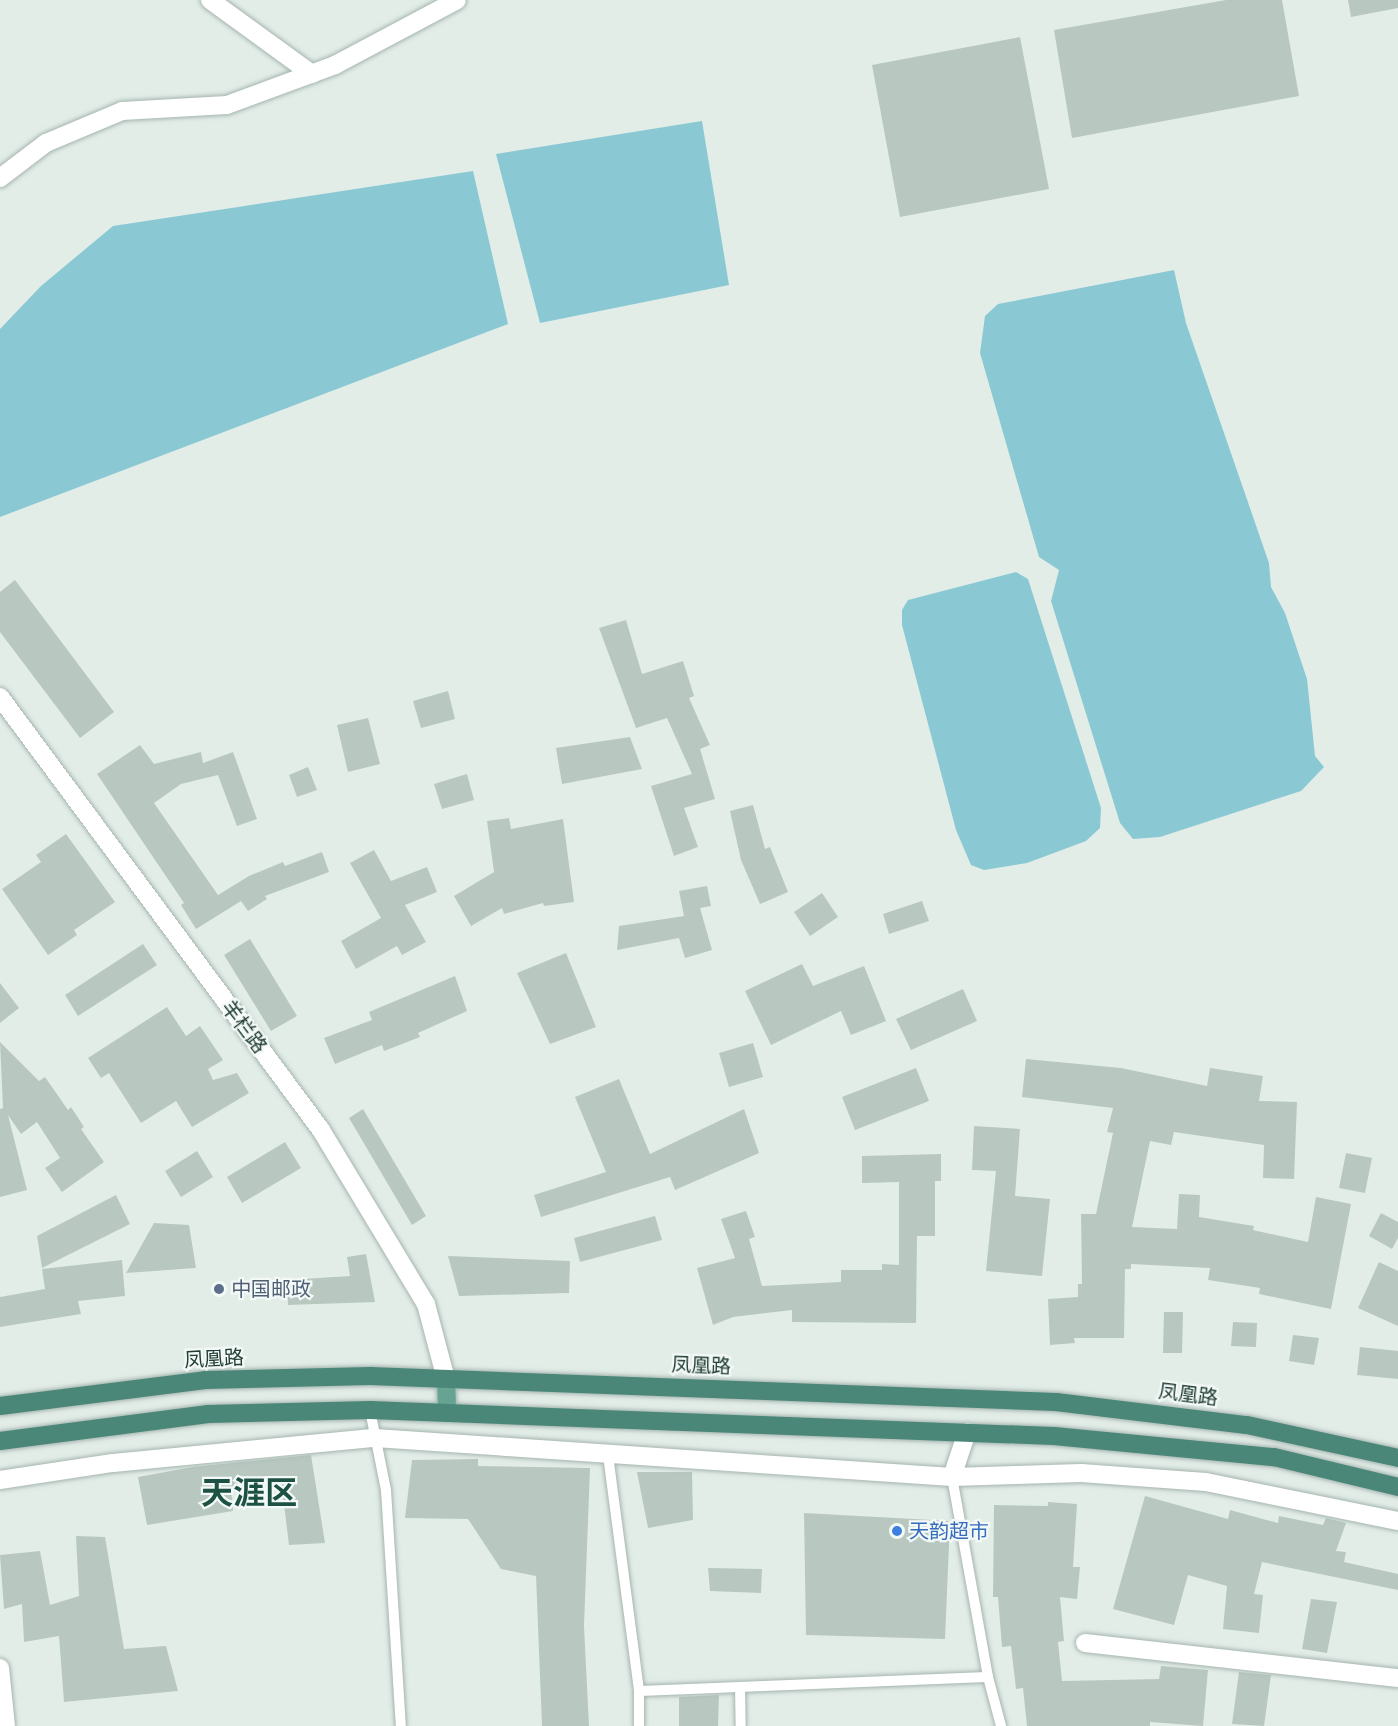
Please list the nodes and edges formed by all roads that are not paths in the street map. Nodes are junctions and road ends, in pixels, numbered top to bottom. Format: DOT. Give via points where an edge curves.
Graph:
graph roads {
  1 [pos="210,0"];
  2 [pos="458,0"];
  3 [pos="312,74"];
  4 [pos="0,178"];
  5 [pos="0,697"];
  6 [pos="446,1379"];
  7 [pos="0,1406"];
  8 [pos="370,1410"];
  9 [pos="447,1413"];
  10 [pos="967,1432"];
  11 [pos="375,1438"];
  12 [pos="0,1441"];
  13 [pos="608,1455"];
  14 [pos="1398,1458"];
  15 [pos="952,1477"];
  16 [pos="0,1480"];
  17 [pos="1398,1487"];
  18 [pos="1398,1521"];
  19 [pos="1085,1643"];
  20 [pos="0,1668"];
  21 [pos="988,1677"];
  22 [pos="1398,1678"];
  23 [pos="740,1687"];
  24 [pos="639,1691"];
  25 [pos="6,1726"];
  26 [pos="401,1726"];
  27 [pos="639,1726"];
  28 [pos="741,1726"];
  29 [pos="1001,1726"];
  1 -- 3 [label="street"];
  2 -- 3 [label="street"];
  3 -- 4 [label="street" via="226,105 122,111 46,143"];
  5 -- 6 [label="street, 羊栏路" via="321,1130 426,1304"];
  6 -- 7 [label="highway, 凤凰路" via="370,1376 205,1380"];
  6 -- 9 [label="main road"];
  6 -- 14 [label="highway, 凤凰路" via="1056,1402 1247,1425"];
  8 -- 9 [label="highway"];
  8 -- 11 [label="lane"];
  8 -- 12 [label="highway" via="208,1414"];
  9 -- 10 [label="highway"];
  10 -- 15 [label="street"];
  10 -- 17 [label="highway" via="1274,1456"];
  11 -- 13 [label="street"];
  11 -- 16 [label="street" via="113,1463"];
  11 -- 26 [label="lane" via="386,1490"];
  13 -- 15 [label="street"];
  13 -- 24 [label="lane"];
  15 -- 18 [label="street" via="1081,1473 1206,1482"];
  15 -- 21 [label="lane"];
  19 -- 22 [label="street"];
  20 -- 25 [label="street"];
  21 -- 23 [label="lane"];
  21 -- 29 [label="lane"];
  23 -- 24 [label="lane"];
  23 -- 28 [label="lane"];
  24 -- 27 [label="lane"];
}
